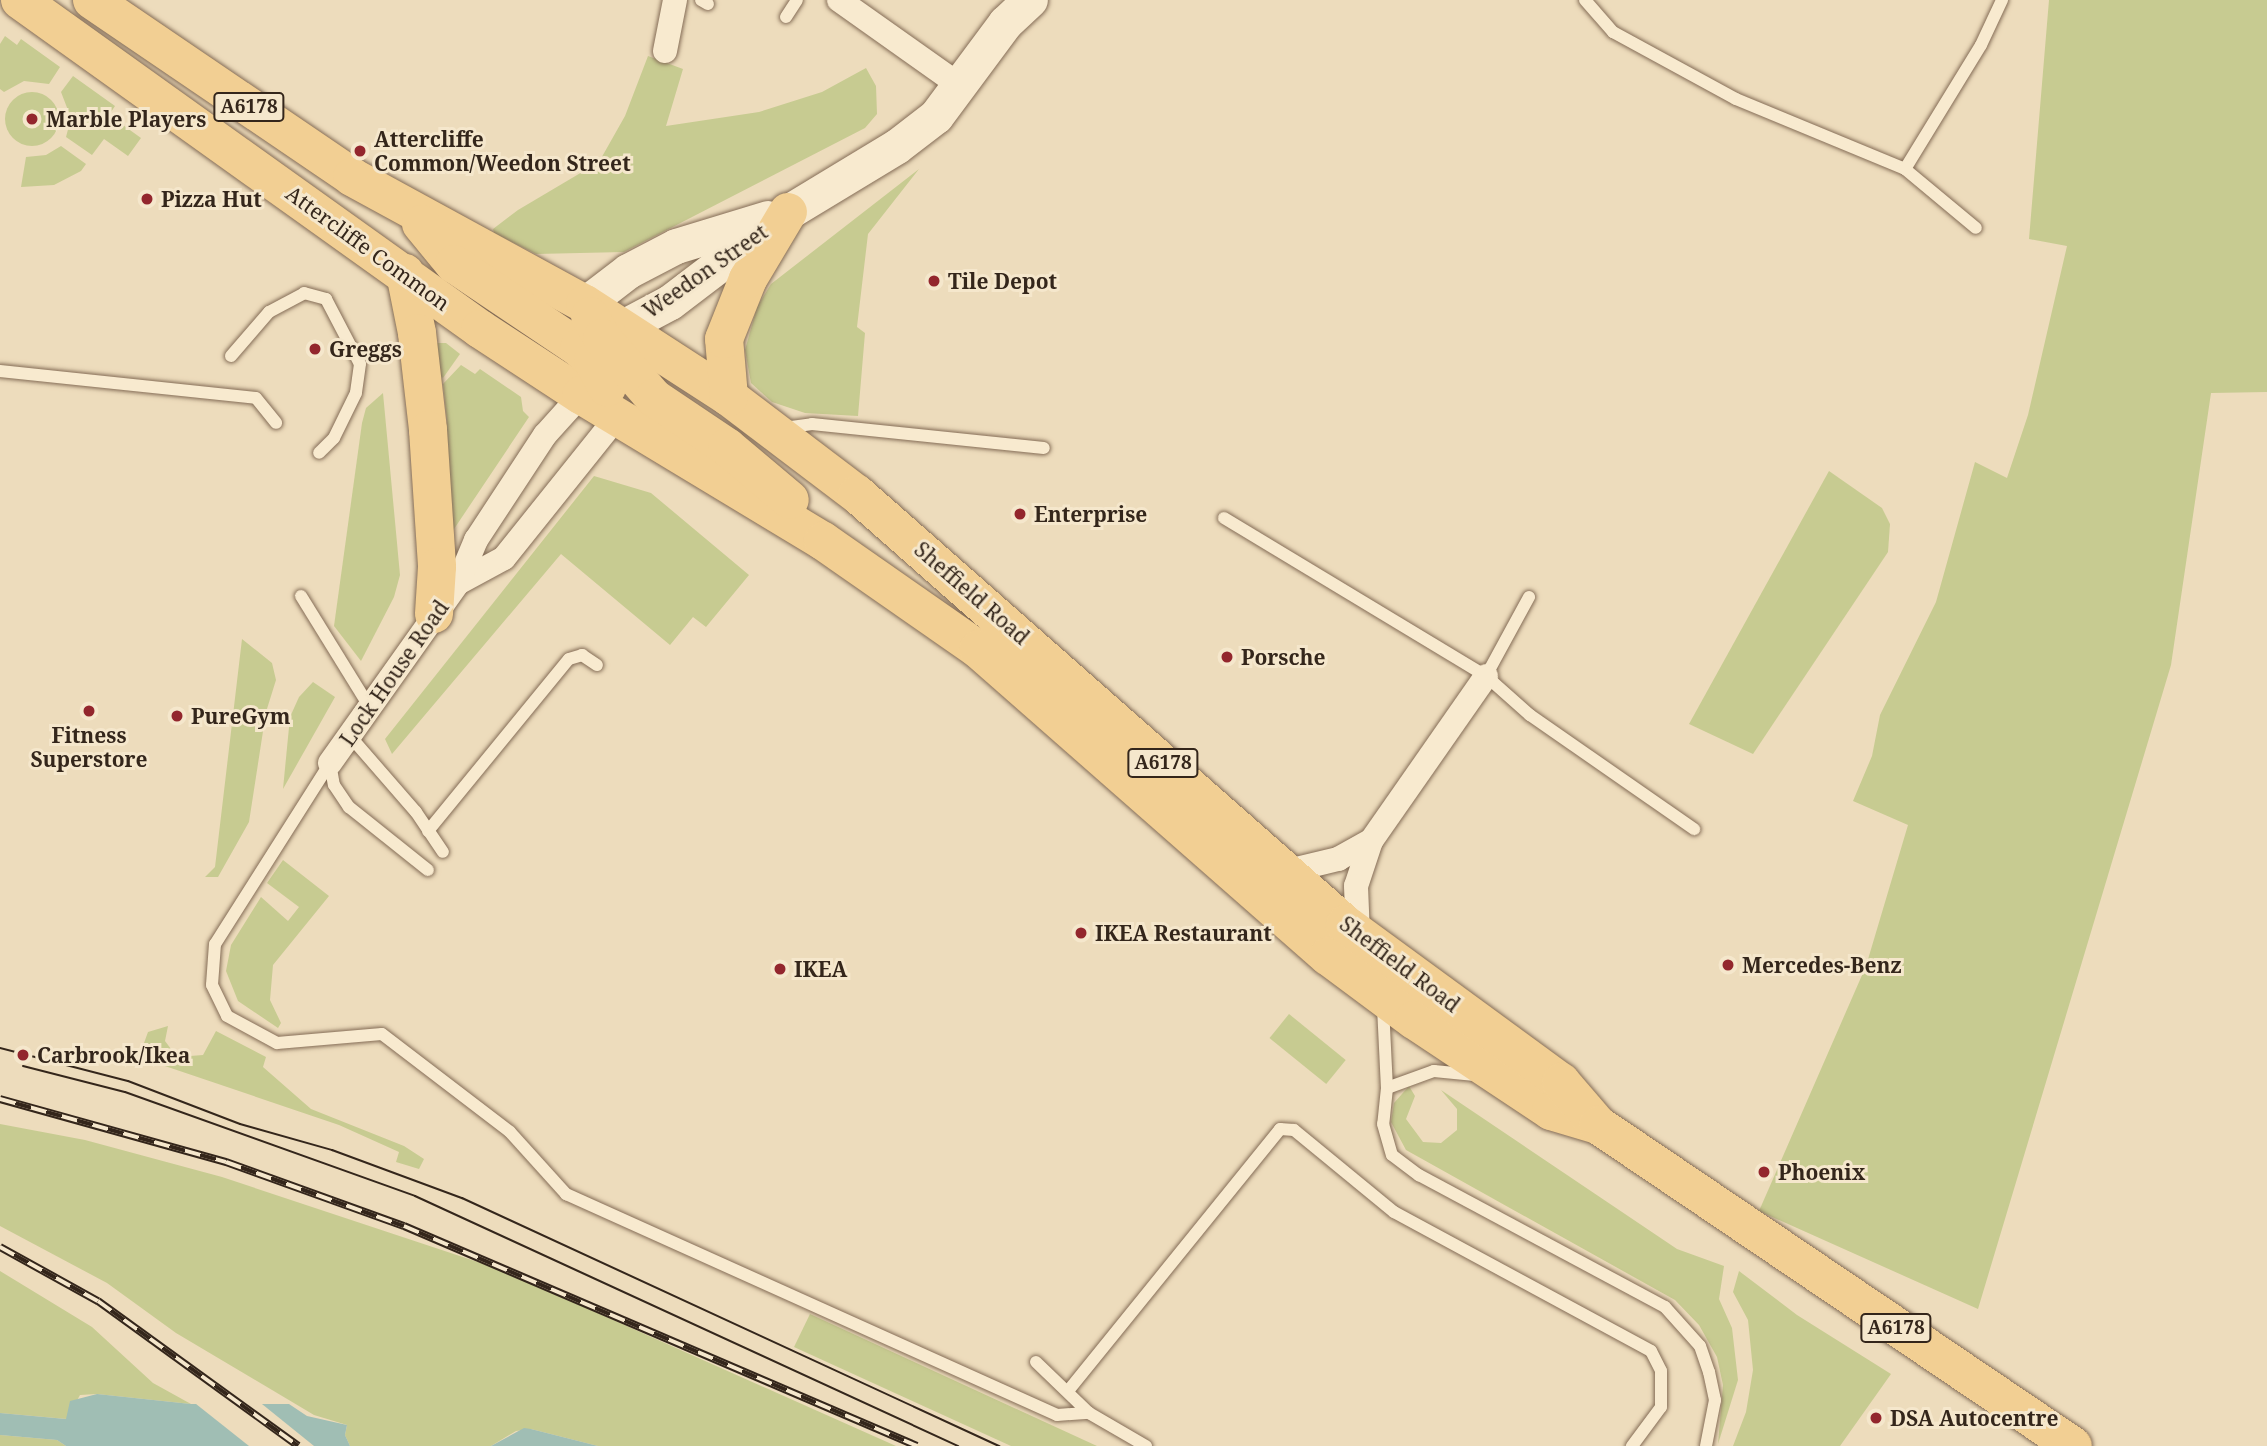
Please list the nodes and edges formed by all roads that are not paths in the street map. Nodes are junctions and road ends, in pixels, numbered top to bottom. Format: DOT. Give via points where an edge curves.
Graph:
graph roads {
  1 [pos="20,0"];
  2 [pos="92,0"];
  3 [pos="675,0"];
  4 [pos="797,0"];
  5 [pos="839,0"];
  6 [pos="1030,0"];
  7 [pos="1585,0"];
  8 [pos="2002,0"];
  9 [pos="1007,11"];
  10 [pos="786,17"];
  11 [pos="665,51"];
  12 [pos="959,85"];
  13 [pos="1905,169"];
  14 [pos="409,208"];
  15 [pos="788,212"];
  16 [pos="1976,228"];
  17 [pos="404,273"];
  18 [pos="585,304"];
  19 [pos="601,338"];
  20 [pos="231,356"];
  21 [pos="669,358"];
  22 [pos="525,359"];
  23 [pos="0,371"];
  24 [pos="604,382"];
  25 [pos="729,397"];
  26 [pos="617,417"];
  27 [pos="276,423"];
  28 [pos="774,430"];
  29 [pos="1044,448"];
  30 [pos="318,453"];
  31 [pos="1224,518"];
  32 [pos="822,541"];
  33 [pos="458,583"];
  34 [pos="301,596"];
  35 [pos="1530,597"];
  36 [pos="434,614"];
  37 [pos="597,665"];
  38 [pos="1486,676"];
  39 [pos="369,706"];
  40 [pos="349,735"];
  41 [pos="330,763"];
  42 [pos="1694,829"];
  43 [pos="428,831"];
  44 [pos="1371,841"];
  45 [pos="443,852"];
  46 [pos="428,870"];
  47 [pos="1284,872"];
  48 [pos="1358,935"];
  49 [pos="1380,993"];
  50 [pos="1497,1077"];
  51 [pos="1387,1088"];
  52 [pos="1598,1125"];
  53 [pos="1036,1362"];
  54 [pos="1068,1391"];
  55 [pos="1089,1413"];
  56 [pos="2066,1444"];
  57 [pos="1146,1446"];
  58 [pos="1632,1446"];
  59 [pos="1706,1446"];
  1 -- 17 [label="main road, Attercliffe Common / A6178"];
  2 -- 14 [label="main road, Attercliffe Common / A6178" via="352,177"];
  3 -- 11 [label="street"];
  4 -- 10 [label="lane"];
  5 -- 12 [label="street"];
  6 -- 9 [label="street, Weedon Street"];
  7 -- 13 [label="lane" via="1613,33 1736,99"];
  8 -- 13 [label="lane" via="1981,45"];
  9 -- 12 [label="street, Weedon Street"];
  12 -- 15 [label="street, Weedon Street" via="936,116 897,146"];
  13 -- 16 [label="lane"];
  14 -- 18 [label="main road, Attercliffe Common / A6178"];
  14 -- 19 [label="main road, Attercliffe Common" via="454,264"];
  15 -- 18 [label="street, Weedon Street" via="676,246 628,271"];
  15 -- 19 [label="street, Weedon Street" via="670,302"];
  15 -- 25 [label="main road" via="748,279 724,339"];
  17 -- 22 [label="main road, Attercliffe Common / A6178"];
  17 -- 36 [label="main road" via="417,333 428,430 437,567"];
  18 -- 19 [label="main road, Sheffield Road / A6178"];
  19 -- 21 [label="main road, Sheffield Road / A6178"];
  19 -- 22 [label="main road"];
  19 -- 24 [label="main road, Sheffield Road"];
  20 -- 30 [label="lane" via="269,312 304,293 326,299 360,364 356,393 334,438"];
  21 -- 24 [label="main road"];
  21 -- 25 [label="main road, Sheffield Road / A6178"];
  22 -- 24 [label="main road, Attercliffe Common / A6178"];
  23 -- 27 [label="lane" via="256,398"];
  24 -- 26 [label="main road, Sheffield Road / A6178"];
  24 -- 32 [label="main road, Sheffield Road" via="654,398 782,490"];
  24 -- 33 [label="street, Lock House Road" via="545,435 476,540"];
  25 -- 28 [label="main road, Sheffield Road / A6178"];
  26 -- 32 [label="main road, Sheffield Road / A6178"];
  26 -- 33 [label="street, Lock House Road" via="504,558"];
  28 -- 29 [label="lane" via="812,424"];
  28 -- 47 [label="main road, Sheffield Road / A6178" via="857,494 1025,639"];
  31 -- 38 [label="lane"];
  32 -- 49 [label="main road, Sheffield Road / A6178" via="978,649 1328,957"];
  33 -- 36 [label="street, Lock House Road"];
  34 -- 39 [label="lane"];
  35 -- 38 [label="lane"];
  36 -- 39 [label="street, Lock House Road"];
  37 -- 43 [label="lane" via="582,655 569,659"];
  38 -- 42 [label="lane" via="1530,715"];
  38 -- 44 [label="street"];
  39 -- 40 [label="street, Lock House Road"];
  40 -- 41 [label="street, Lock House Road"];
  40 -- 43 [label="lane"];
  41 -- 46 [label="lane" via="334,785 349,807"];
  41 -- 55 [label="lane" via="215,944 212,985 227,1016 277,1043 382,1034 510,1132 566,1194 1057,1415"];
  43 -- 45 [label="lane"];
  44 -- 47 [label="street" via="1338,859"];
  44 -- 48 [label="street" via="1356,886"];
  47 -- 48 [label="main road, Sheffield Road / A6178"];
  48 -- 52 [label="main road, Sheffield Road / A6178" via="1561,1082"];
  49 -- 50 [label="main road, Sheffield Road / A6178"];
  49 -- 51 [label="lane"];
  50 -- 51 [label="lane" via="1434,1071"];
  50 -- 52 [label="main road, Sheffield Road / A6178" via="1551,1111"];
  51 -- 59 [label="lane" via="1385,1140 1392,1155 1406,1167 1665,1307 1685,1325 1700,1346 1715,1400"];
  52 -- 56 [label="main road, Sheffield Road / A6178"];
  53 -- 54 [label="lane"];
  54 -- 55 [label="lane"];
  54 -- 58 [label="lane" via="1280,1129 1294,1130 1394,1212 1651,1351 1661,1371 1661,1408"];
  55 -- 57 [label="lane"];
}
